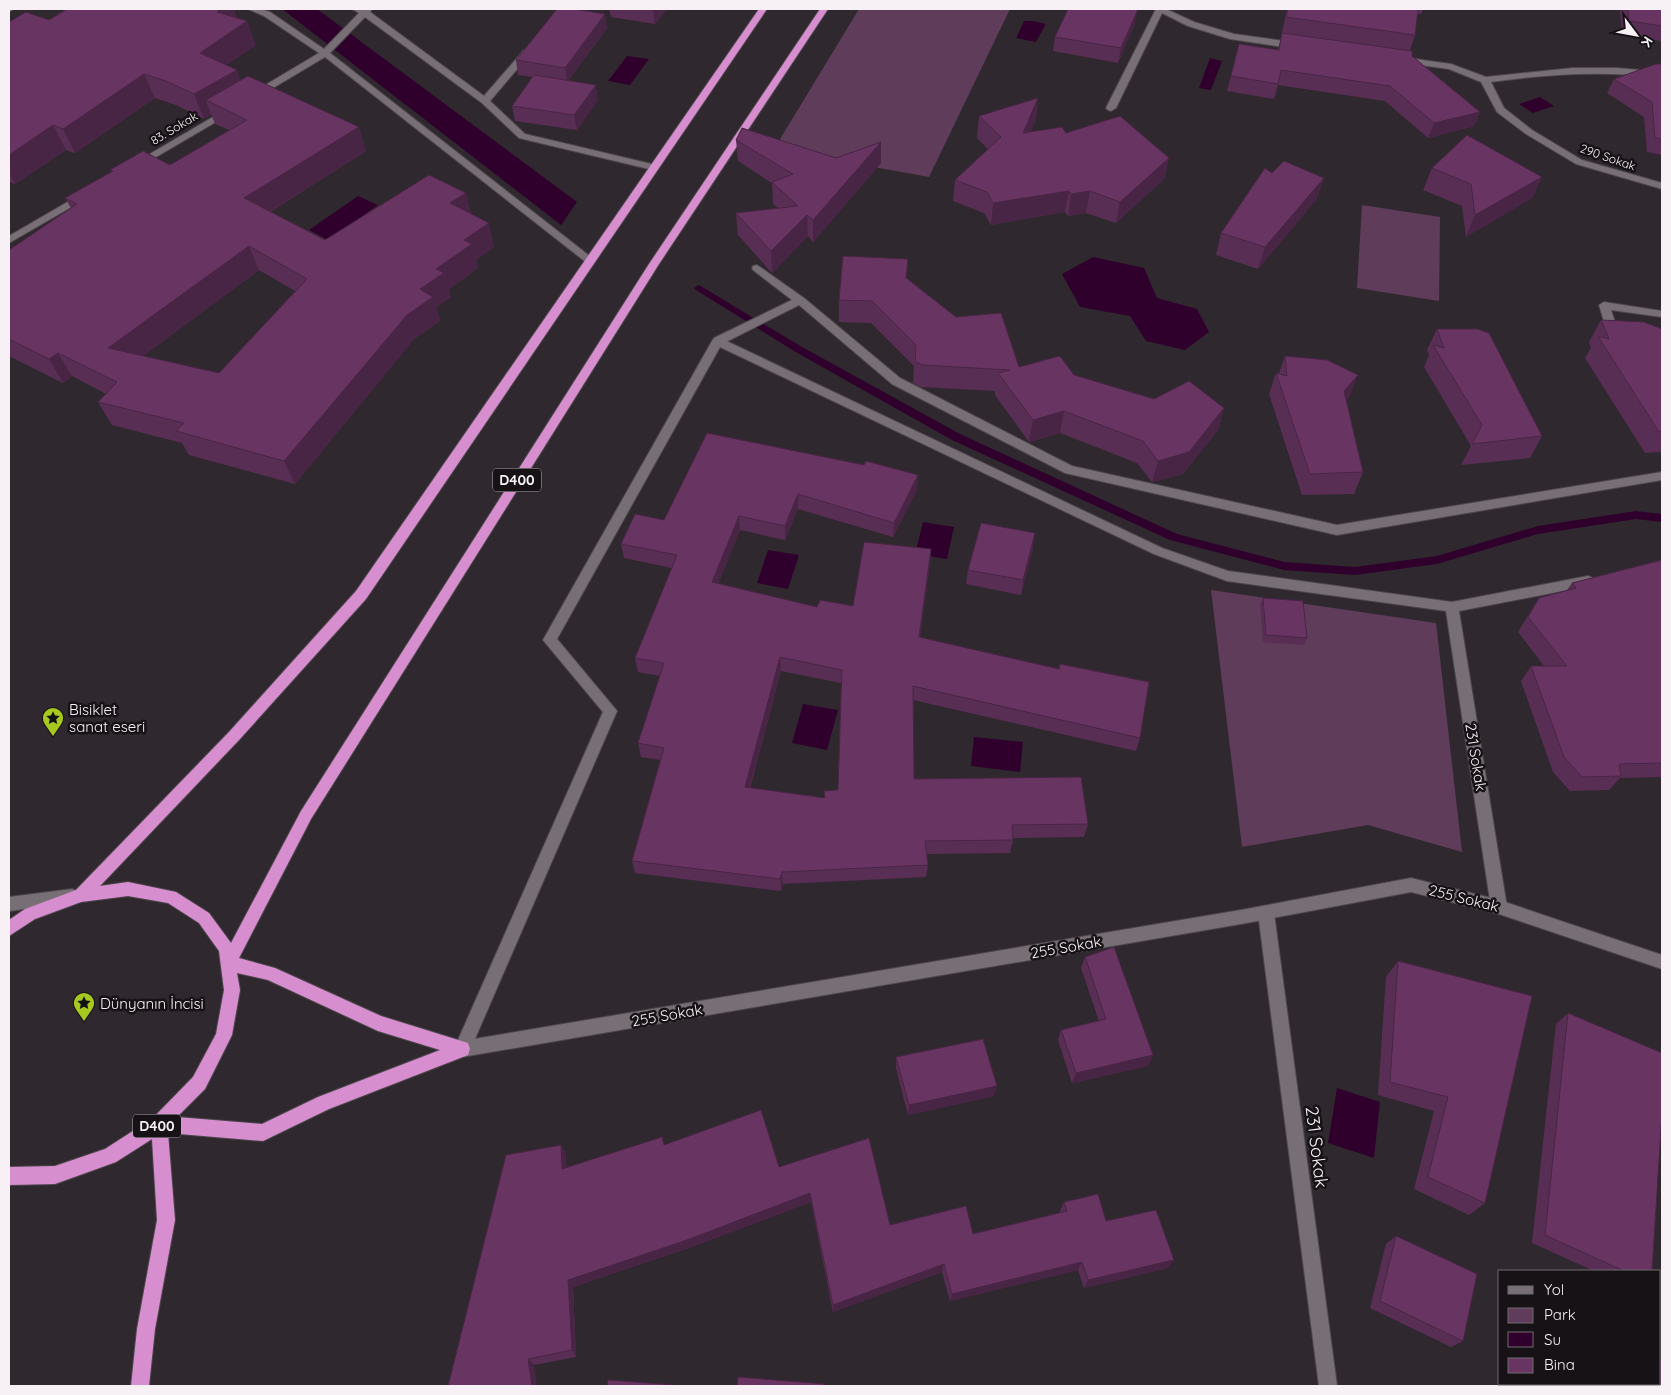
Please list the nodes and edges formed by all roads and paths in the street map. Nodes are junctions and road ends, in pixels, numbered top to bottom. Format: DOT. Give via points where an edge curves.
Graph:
graph roads {
  1 [pos="252,9"];
  2 [pos="764,9"];
  3 [pos="824,9"];
  4 [pos="1160,9"];
  5 [pos="363,10"];
  6 [pos="535,44"];
  7 [pos="1312,48"];
  8 [pos="327,51"];
  9 [pos="1391,59"];
  10 [pos="1662,75"];
  11 [pos="1485,80"];
  12 [pos="485,101"];
  13 [pos="1111,108"];
  14 [pos="653,167"];
  15 [pos="128,170"];
  16 [pos="1662,186"];
  17 [pos="94,190"];
  18 [pos="9,240"];
  19 [pos="591,261"];
  20 [pos="757,268"];
  21 [pos="800,300"];
  22 [pos="1662,314"];
  23 [pos="1610,325"];
  24 [pos="718,341"];
  25 [pos="1662,476"];
  26 [pos="1605,578"];
  27 [pos="1452,607"];
  28 [pos="81,895"];
  29 [pos="9,904"];
  30 [pos="1499,907"];
  31 [pos="1266,913"];
  32 [pos="9,929"];
  33 [pos="1662,962"];
  34 [pos="228,963"];
  35 [pos="462,1049"];
  36 [pos="159,1124"];
  37 [pos="9,1176"];
  38 [pos="140,1386"];
  39 [pos="1328,1386"];
  1 -- 8 [label="street" via="267,14"];
  2 -- 14 [label="highway, D400"];
  3 -- 34 [label="highway, D400" via="654,264 306,815"];
  4 -- 7 [label="street" via="1191,24 1233,37"];
  4 -- 13 [label="street"];
  5 -- 8 [label="street, 83. Sokak"];
  5 -- 12 [label="street"];
  6 -- 12 [label="street"];
  8 -- 15 [label="street, 83. Sokak"];
  8 -- 19 [label="street"];
  9 -- 11 [label="street" via="1451,67"];
  10 -- 11 [label="street" via="1629,70 1546,71"];
  11 -- 16 [label="street, 290 Sokak" via="1500,110 1579,162"];
  12 -- 14 [label="street" via="522,136"];
  14 -- 19 [label="highway, D400"];
  17 -- 18 [label="street"];
  19 -- 28 [label="highway, D400" via="361,595 234,736"];
  20 -- 21 [label="street"];
  21 -- 24 [label="street"];
  21 -- 25 [label="street" via="896,381 1069,470 1337,530"];
  22 -- 23 [label="street" via="1604,305"];
  24 -- 27 [label="street" via="1158,551 1227,576"];
  24 -- 35 [label="street" via="550,640 610,711"];
  26 -- 27 [label="street"];
  27 -- 30 [label="street, 231 Sokak"];
  28 -- 29 [label="street"];
  28 -- 32 [label="highway, D400" via="30,914"];
  28 -- 34 [label="highway, D400" via="128,889 171,897 204,918 226,950"];
  30 -- 31 [label="street, 255 Sokak" via="1411,885"];
  30 -- 33 [label="street, 255 Sokak"];
  31 -- 35 [label="street, 255 Sokak"];
  31 -- 39 [label="street, 231 Sokak"];
  34 -- 35 [label="highway" via="269,973 378,1023"];
  34 -- 36 [label="highway, D400" via="232,990 224,1036 199,1082"];
  35 -- 36 [label="highway" via="324,1103 263,1133"];
  36 -- 37 [label="highway, D400" via="110,1156 55,1175"];
  36 -- 38 [label="highway, D400" via="166,1220 146,1328"];
}
